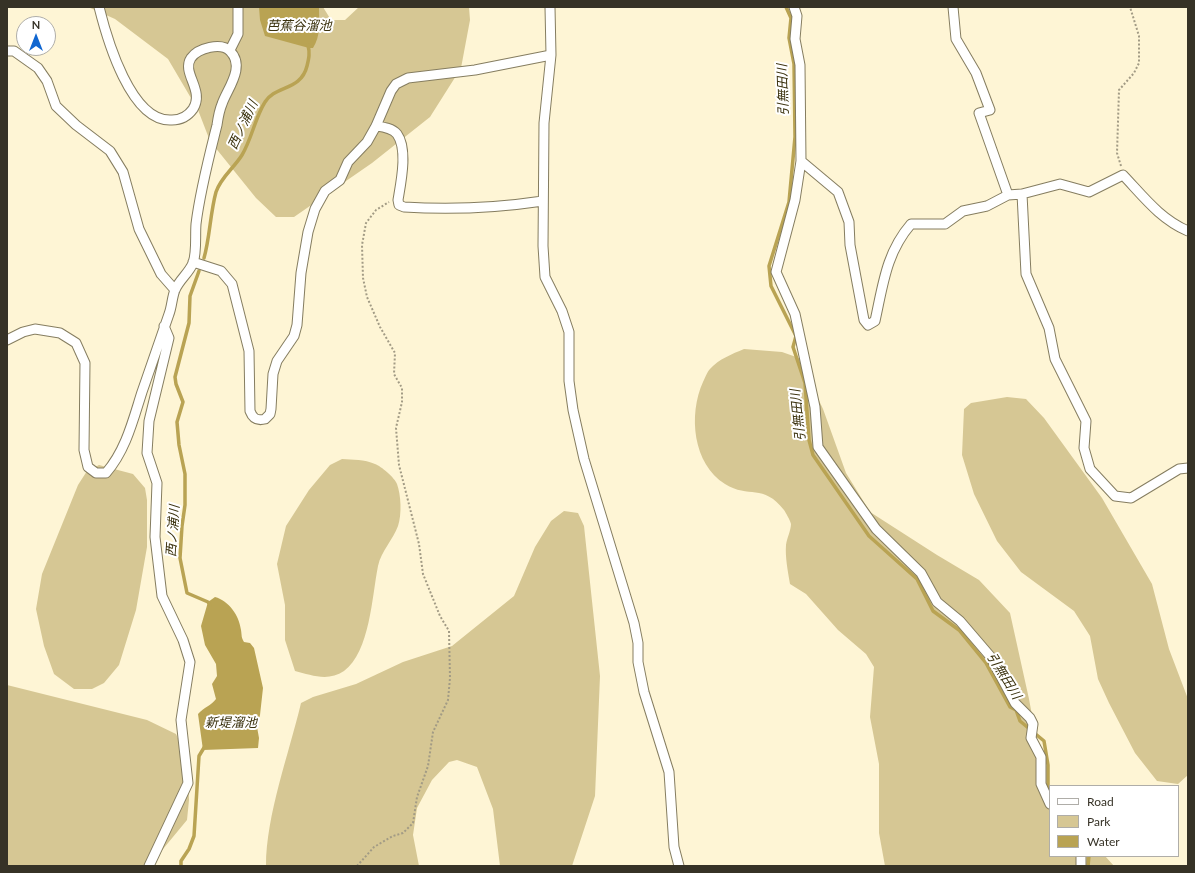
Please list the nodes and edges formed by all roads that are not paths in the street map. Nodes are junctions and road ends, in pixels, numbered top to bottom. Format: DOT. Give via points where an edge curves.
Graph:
graph roads {
  1 [pos="99,7"];
  2 [pos="238,7"];
  3 [pos="550,7"];
  4 [pos="794,7"];
  5 [pos="953,7"];
  6 [pos="230,50"];
  7 [pos="7,51"];
  8 [pos="551,55"];
  9 [pos="376,126"];
  10 [pos="801,161"];
  11 [pos="1022,194"];
  12 [pos="1008,195"];
  13 [pos="543,201"];
  14 [pos="1188,231"];
  15 [pos="193,262"];
  16 [pos="175,290"];
  17 [pos="164,326"];
  18 [pos="7,340"];
  19 [pos="1188,468"];
  20 [pos="1049,802"];
  21 [pos="149,866"];
  22 [pos="680,866"];
  1 -- 6 [label="street" via="105,32 122,75 140,105 153,117 164,121 184,117 196,104 197,91 189,73 190,59 205,49 223,47"];
  2 -- 6 [label="street" via="238,34"];
  3 -- 8 [label="street"];
  4 -- 10 [label="street" via="797,16 795,39 800,65"];
  5 -- 12 [label="street" via="956,39 976,73 990,110 979,113"];
  6 -- 15 [label="street" via="234,58 235,76 222,104 209,156 196,223"];
  7 -- 16 [label="street" via="14,51 38,68 47,81 56,106 110,151 123,172 139,229 160,274"];
  8 -- 9 [label="street" via="475,70 402,80 391,91"];
  8 -- 13 [label="street" via="544,123"];
  9 -- 13 [label="street" via="389,128 396,133 401,144 403,166 399,205 437,210 511,206"];
  9 -- 15 [label="street" via="367,142 348,162 340,180 326,191 315,209 301,273 297,325 294,336 277,361 273,374 270,414 265,419 257,420 252,417 250,411 249,351 232,284 221,271"];
  10 -- 12 [label="street" via="838,192 849,222 850,245 864,320 868,325 875,321 889,259 900,237 911,224 945,224 962,211 987,206"];
  10 -- 20 [label="street" via="795,200 776,272 795,314 815,407 818,447 876,529 921,573 938,602 960,621 990,656 1015,703 1033,724 1031,738 1041,758 1041,784"];
  11 -- 12 [label="street"];
  11 -- 14 [label="street" via="1060,184 1089,192 1123,175 1172,224"];
  11 -- 19 [label="street" via="1026,274 1049,328 1055,360 1086,421 1084,448 1090,469 1116,496 1131,498 1179,469"];
  13 -- 22 [label="street" via="545,277 569,332 569,381 573,410 584,459 634,623 644,692 669,772 674,847"];
  15 -- 16 [label="street"];
  16 -- 17 [label="street"];
  17 -- 18 [label="street" via="128,435 117,460 106,473 96,473 88,467 84,450 85,364 76,343 60,334 35,330 23,332"];
  17 -- 21 [label="street" via="169,338 149,421 147,452 157,483 155,537 162,596 183,640 190,662 181,720 188,783"];
}
